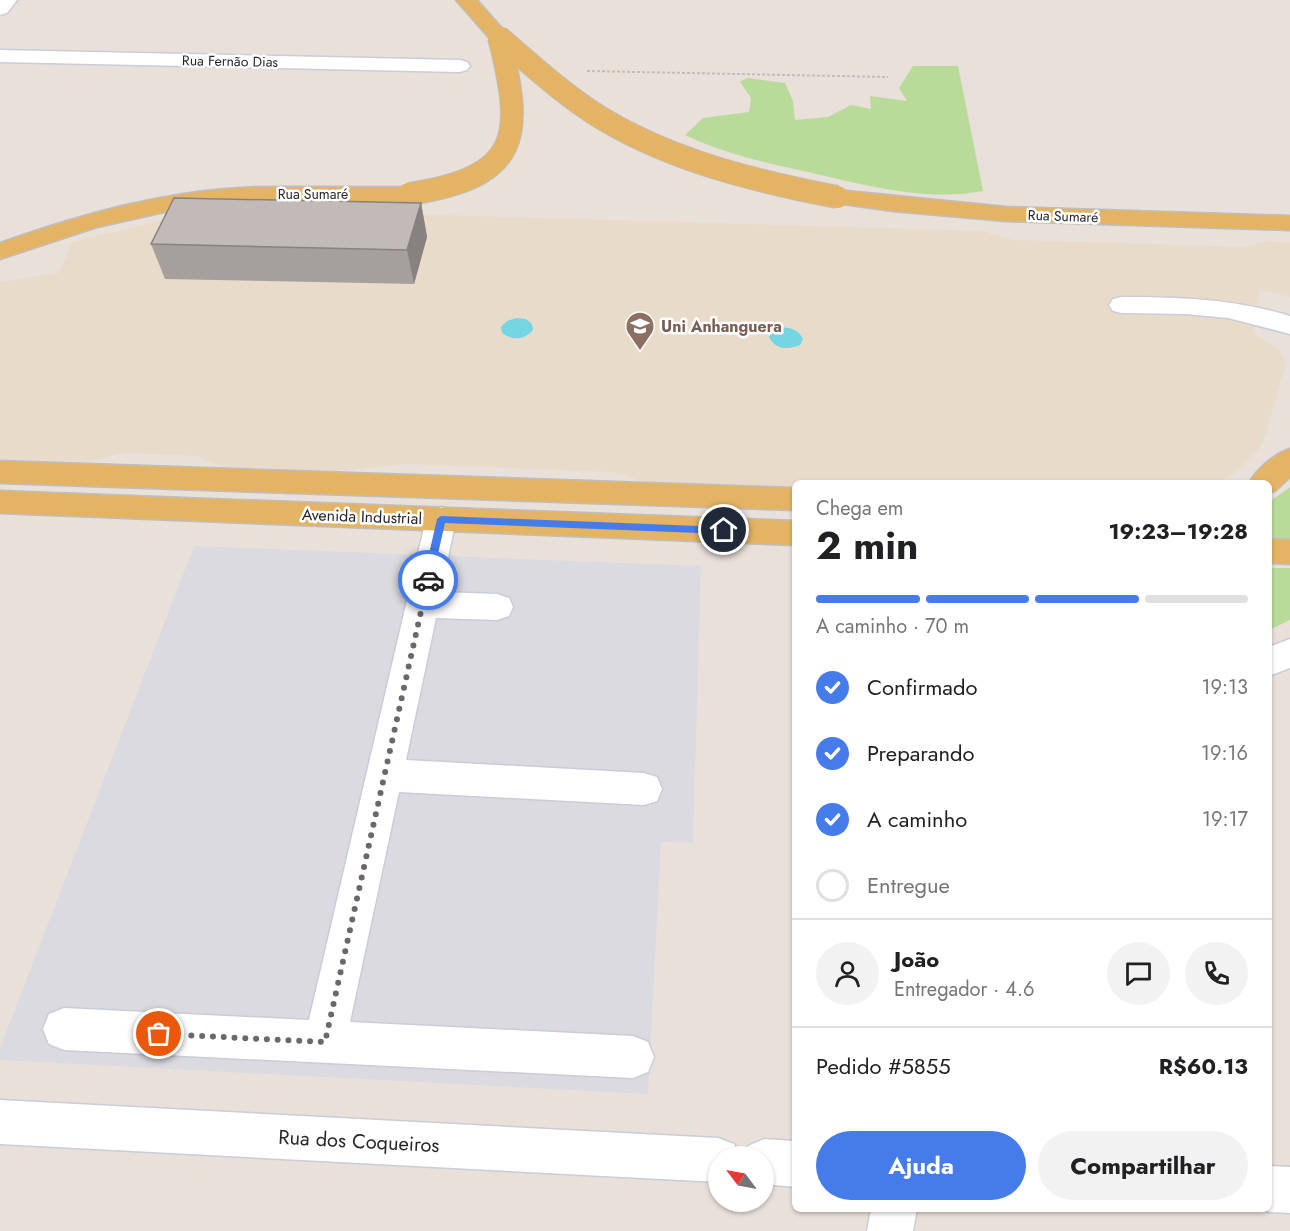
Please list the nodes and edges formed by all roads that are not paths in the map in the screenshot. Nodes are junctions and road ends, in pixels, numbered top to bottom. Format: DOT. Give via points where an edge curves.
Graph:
graph roads {
  1 [pos="7,0"];
  2 [pos="466,0"];
  3 [pos="0,9"];
  4 [pos="499,37"];
  5 [pos="0,56"];
  6 [pos="460,66"];
  7 [pos="1290,223"];
  8 [pos="0,251"];
  9 [pos="1122,305"];
  10 [pos="1290,325"];
  11 [pos="1290,460"];
  12 [pos="0,472"];
  13 [pos="1267,480"];
  14 [pos="792,499"];
  15 [pos="0,502"];
  16 [pos="441,519"];
  17 [pos="792,533"];
  18 [pos="1272,551"];
  19 [pos="1290,552"];
  20 [pos="422,604"];
  21 [pos="497,607"];
  22 [pos="1290,653"];
  23 [pos="1272,661"];
  24 [pos="384,776"];
  25 [pos="644,789"];
  26 [pos="64,1029"];
  27 [pos="325,1042"];
  28 [pos="633,1057"];
  29 [pos="0,1122"];
  30 [pos="708,1159"];
  31 [pos="774,1163"];
  32 [pos="792,1164"];
  33 [pos="1272,1189"];
  34 [pos="1290,1190"];
  35 [pos="893,1212"];
  36 [pos="890,1231"];
  1 -- 3 [label="street"];
  2 -- 4 [label="main road, Rua Sumaré"];
  4 -- 7 [label="main road, Rua Sumaré, bridge" via="574,99 652,145 736,175 837,197 918,207 1002,214"];
  4 -- 8 [label="main road, Rua Sumaré, bridge" via="510,87 512,131 491,164 471,177 409,194 239,195 181,201 109,215"];
  5 -- 6 [label="street, Rua Fernão Dias"];
  9 -- 10 [label="street" via="1222,308"];
  11 -- 13 [label="main road"];
  12 -- 14 [label="main road, Avenida Industrial"];
  15 -- 16 [label="main road, Avenida Industrial"];
  16 -- 17 [label="main road, Avenida Industrial"];
  16 -- 20 [label="street"];
  18 -- 19 [label="main road"];
  20 -- 21 [label="street"];
  20 -- 24 [label="street"];
  22 -- 23 [label="street"];
  24 -- 25 [label="street"];
  24 -- 27 [label="street"];
  26 -- 27 [label="street"];
  27 -- 28 [label="street"];
  29 -- 30 [label="street, Rua dos Coqueiros"];
  31 -- 32 [label="street"];
  33 -- 34 [label="street"];
  35 -- 36 [label="street"];
}
